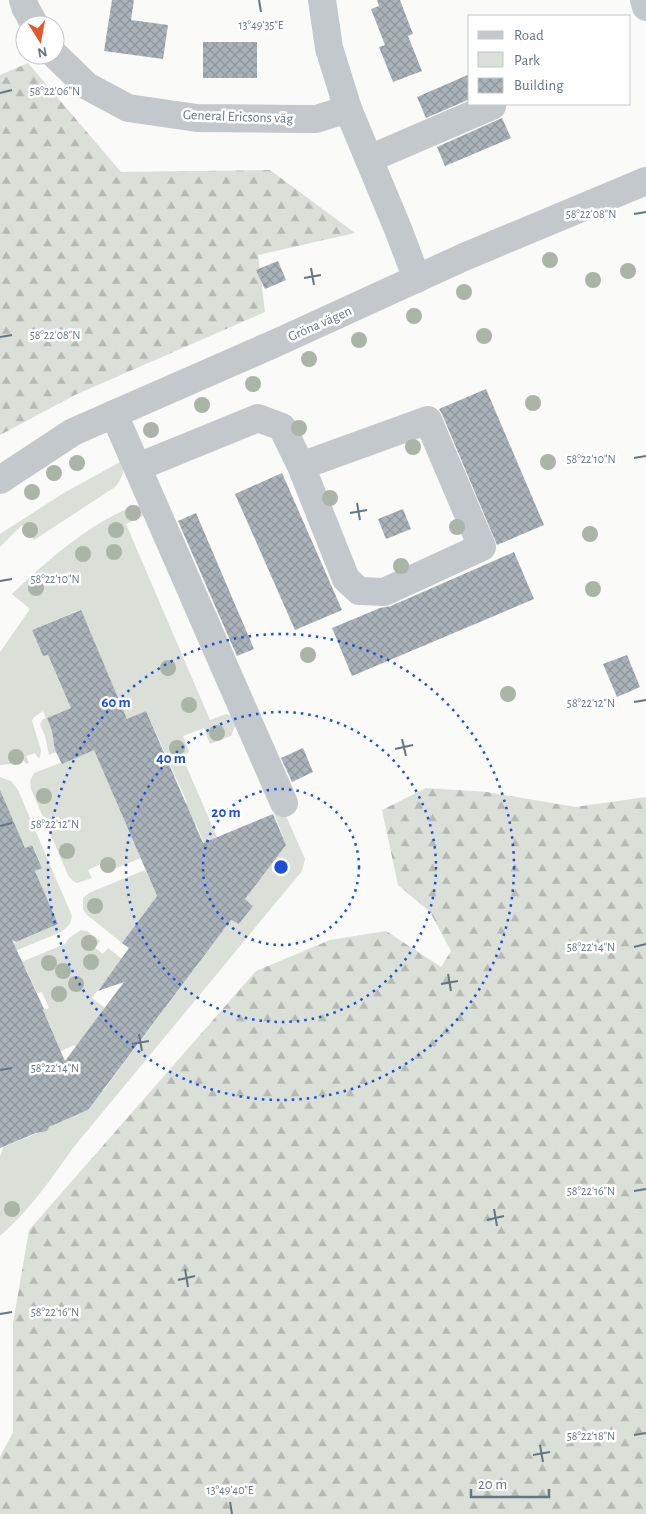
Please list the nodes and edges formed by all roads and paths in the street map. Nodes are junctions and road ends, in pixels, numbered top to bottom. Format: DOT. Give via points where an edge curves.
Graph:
graph roads {
  1 [pos="23,0"];
  2 [pos="322,0"];
  3 [pos="644,0"];
  4 [pos="646,7"];
  5 [pos="30,15"];
  6 [pos="65,64"];
  7 [pos="492,106"];
  8 [pos="348,109"];
  9 [pos="369,159"];
  10 [pos="646,180"];
  11 [pos="417,280"];
  12 [pos="114,414"];
  13 [pos="301,466"];
  14 [pos="138,467"];
  15 [pos="0,480"];
  16 [pos="284,803"];
  1 -- 5 [label="street"];
  2 -- 8 [label="street" via="329,48"];
  3 -- 4 [label="street"];
  6 -- 8 [label="street, General Ericsons väg" via="87,86 128,108 197,118 302,119 316,119"];
  7 -- 9 [label="street"];
  8 -- 9 [label="street"];
  9 -- 11 [label="street"];
  10 -- 11 [label="street, Gröna vägen"];
  11 -- 12 [label="street, Gröna vägen"];
  12 -- 14 [label="street"];
  12 -- 15 [label="street, Gröna vägen" via="72,432"];
  13 -- 13 [label="street" via="428,420 482,547 384,592 359,591 346,579"];
  13 -- 14 [label="street" via="282,427 258,418"];
  14 -- 16 [label="street"];
}
